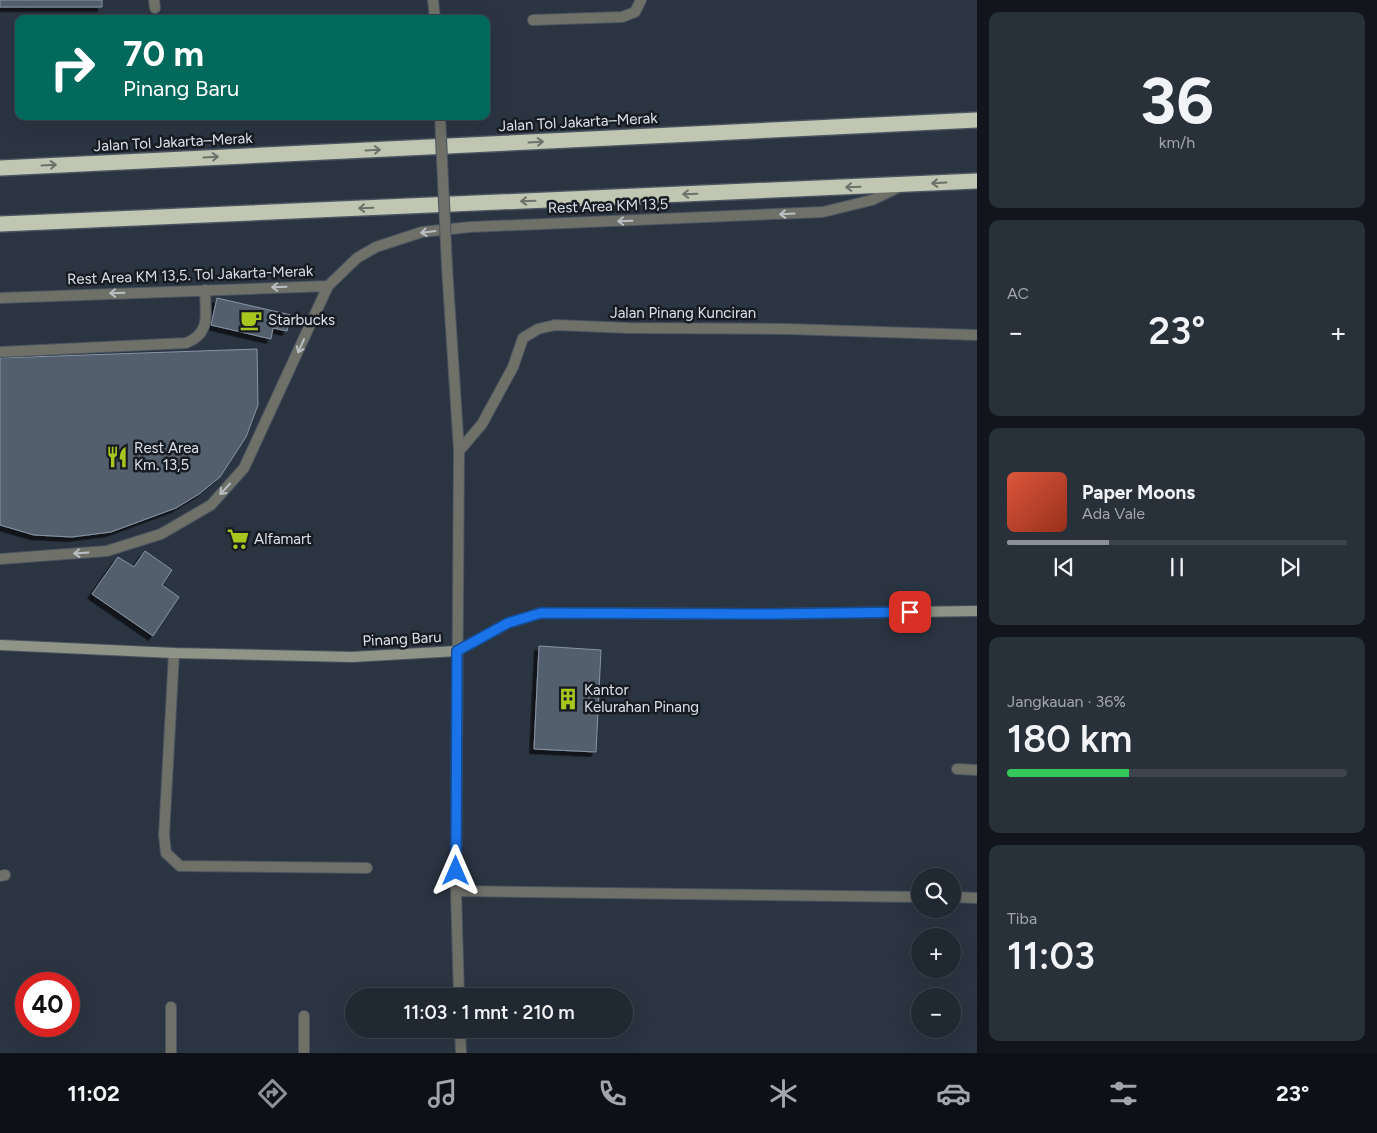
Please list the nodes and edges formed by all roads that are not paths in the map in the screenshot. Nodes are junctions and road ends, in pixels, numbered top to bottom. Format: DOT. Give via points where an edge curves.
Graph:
graph roads {
  1 [pos="433,0"];
  2 [pos="641,0"];
  3 [pos="435,15"];
  4 [pos="534,20"];
  5 [pos="440,120"];
  6 [pos="977,120"];
  7 [pos="0,168"];
  8 [pos="977,181"];
  9 [pos="901,185"];
  10 [pos="0,224"];
  11 [pos="328,286"];
  12 [pos="205,290"];
  13 [pos="0,298"];
  14 [pos="977,335"];
  15 [pos="0,352"];
  16 [pos="459,451"];
  17 [pos="0,559"];
  18 [pos="977,611"];
  19 [pos="0,645"];
  20 [pos="457,651"];
  21 [pos="174,653"];
  22 [pos="957,769"];
  23 [pos="977,770"];
  24 [pos="367,868"];
  25 [pos="456,891"];
  26 [pos="911,897"];
  27 [pos="961,898"];
  28 [pos="977,898"];
  29 [pos="459,988"];
  30 [pos="171,1007"];
  31 [pos="304,1016"];
  32 [pos="460,1038"];
  33 [pos="171,1053"];
  34 [pos="304,1053"];
  35 [pos="460,1053"];
  1 -- 3 [label="street"];
  2 -- 4 [label="street" via="635,12 622,17"];
  5 -- 16 [label="street, bridge"];
  7 -- 6 [label="highway, Jalan Tol Jakarta–Merak, one-way"];
  8 -- 9 [label="highway, one-way"];
  9 -- 10 [label="highway, one-way"];
  9 -- 11 [label="street, Rest Area KM 13,5, one-way" via="872,200 823,212 470,227 422,232 357,258"];
  11 -- 12 [label="street, Rest Area KM 13,5. Tol Jakarta-Merak, one-way"];
  11 -- 17 [label="street, Rest Area KM 13,5. Tol Jakarta-Merak, one-way" via="244,468 211,504 161,534 107,551"];
  12 -- 13 [label="street, Rest Area KM 13,5. Tol Jakarta-Merak, one-way"];
  12 -- 15 [label="street" via="205,328 196,339 186,343"];
  14 -- 16 [label="street, Jalan Pinang Kunciran" via="555,325 538,329 523,338 513,367 482,424"];
  16 -- 20 [label="street"];
  18 -- 20 [label="main road, Pinang Baru" via="541,613 508,623"];
  19 -- 21 [label="main road, Pinang Baru"];
  20 -- 21 [label="main road, Pinang Baru" via="352,657"];
  20 -- 25 [label="street"];
  21 -- 24 [label="street" via="164,835 166,853 180,866"];
  22 -- 23 [label="street"];
  25 -- 26 [label="street"];
  25 -- 29 [label="street"];
  27 -- 28 [label="street"];
  30 -- 33 [label="street"];
  31 -- 34 [label="street"];
  32 -- 35 [label="street"];
}
